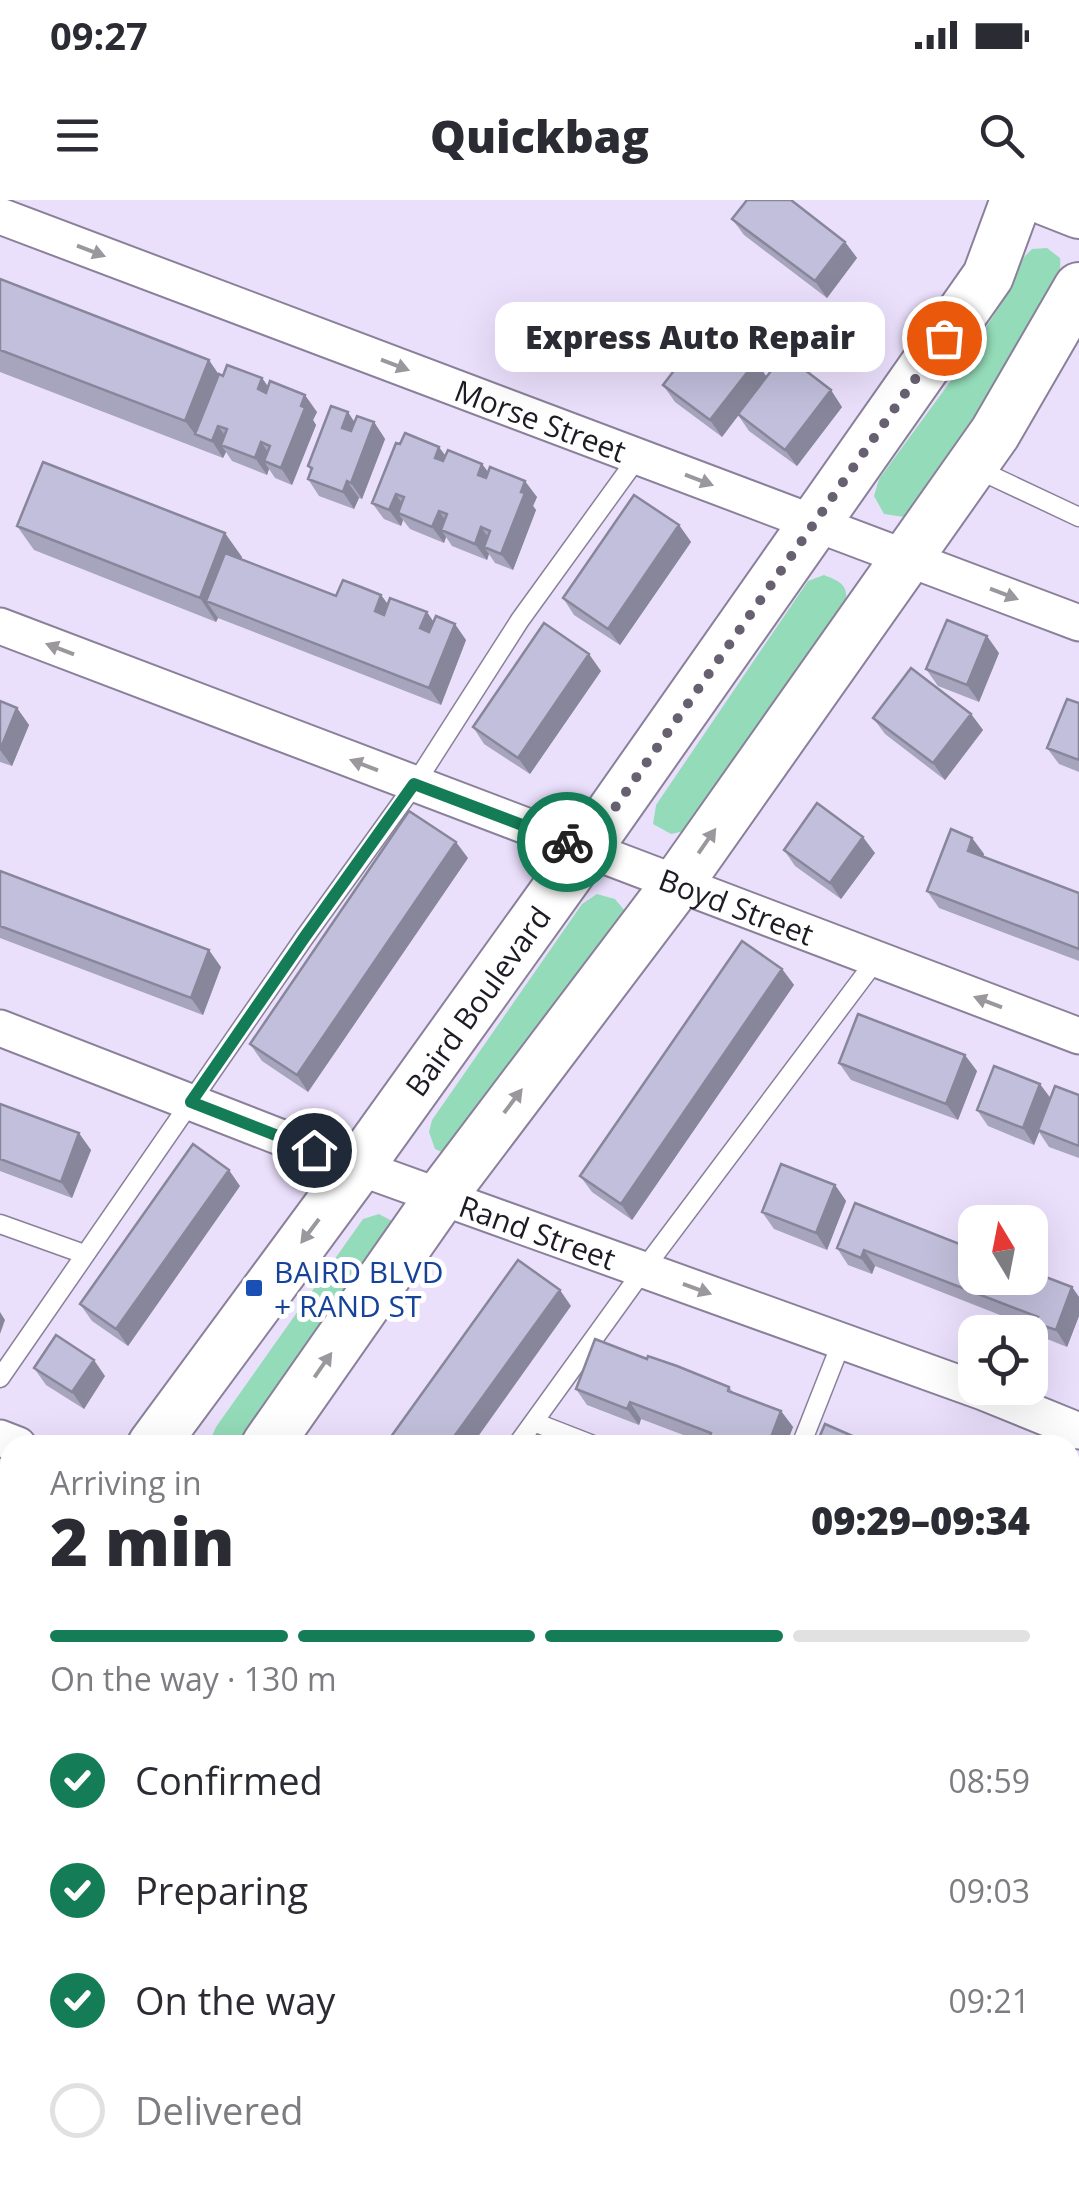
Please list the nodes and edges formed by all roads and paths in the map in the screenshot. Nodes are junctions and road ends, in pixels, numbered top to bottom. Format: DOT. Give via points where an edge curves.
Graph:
graph roads {
  1 [pos="1016,200"];
  2 [pos="1046,200"];
  3 [pos="1079,213"];
  4 [pos="0,216"];
  5 [pos="1074,308"];
  6 [pos="638,457"];
  7 [pos="972,466"];
  8 [pos="1079,517"];
  9 [pos="815,524"];
  10 [pos="908,558"];
  11 [pos="1079,623"];
  12 [pos="0,626"];
  13 [pos="414,784"];
  14 [pos="586,849"];
  15 [pos="677,884"];
  16 [pos="876,960"];
  17 [pos="0,1028"];
  18 [pos="1079,1036"];
  19 [pos="191,1102"];
  20 [pos="358,1167"];
  21 [pos="440,1196"];
  22 [pos="0,1224"];
  23 [pos="84,1254"];
  24 [pos="644,1270"];
  25 [pos="842,1341"];
  26 [pos="0,1378"];
  27 [pos="534,1422"];
  28 [pos="1079,1431"];
  29 [pos="160,1435"];
  30 [pos="274,1435"];
  31 [pos="524,1435"];
  32 [pos="567,1435"];
  33 [pos="805,1435"];
  1 -- 9 [label="main road, Baird Boulevard" via="988,276"];
  2 -- 3 [label="main road"];
  4 -- 6 [label="street, Morse Street, one-way"];
  5 -- 7 [label="main road"];
  6 -- 9 [label="street, Morse Street, one-way"];
  6 -- 13 [label="lane" via="520,620"];
  7 -- 8 [label="lane"];
  7 -- 10 [label="main road"];
  9 -- 10 [label="street, Morse Street"];
  9 -- 14 [label="main road, Baird Boulevard"];
  10 -- 11 [label="street, Morse Street, one-way"];
  15 -- 10 [label="main road, one-way"];
  13 -- 12 [label="street, Boyd Street, one-way"];
  13 -- 14 [label="street, Boyd Street"];
  13 -- 19 [label="lane"];
  14 -- 15 [label="street, Boyd Street"];
  14 -- 20 [label="main road, Baird Boulevard"];
  15 -- 16 [label="street, Boyd Street"];
  21 -- 15 [label="main road, one-way"];
  18 -- 16 [label="street, Boyd Street, one-way"];
  16 -- 24 [label="lane"];
  17 -- 19 [label="street, Rand Street"];
  19 -- 20 [label="street, Rand Street"];
  19 -- 23 [label="lane"];
  20 -- 21 [label="street, Rand Street"];
  20 -- 29 [label="main road, Baird Boulevard, one-way"];
  21 -- 24 [label="street, Rand Street"];
  30 -- 21 [label="main road, one-way"];
  22 -- 23 [label="lane"];
  23 -- 26 [label="lane"];
  24 -- 25 [label="street, Rand Street, one-way"];
  24 -- 27 [label="lane"];
  25 -- 28 [label="street, Rand Street"];
  25 -- 33 [label="lane"];
  27 -- 31 [label="lane"];
  27 -- 32 [label="lane"];
}
